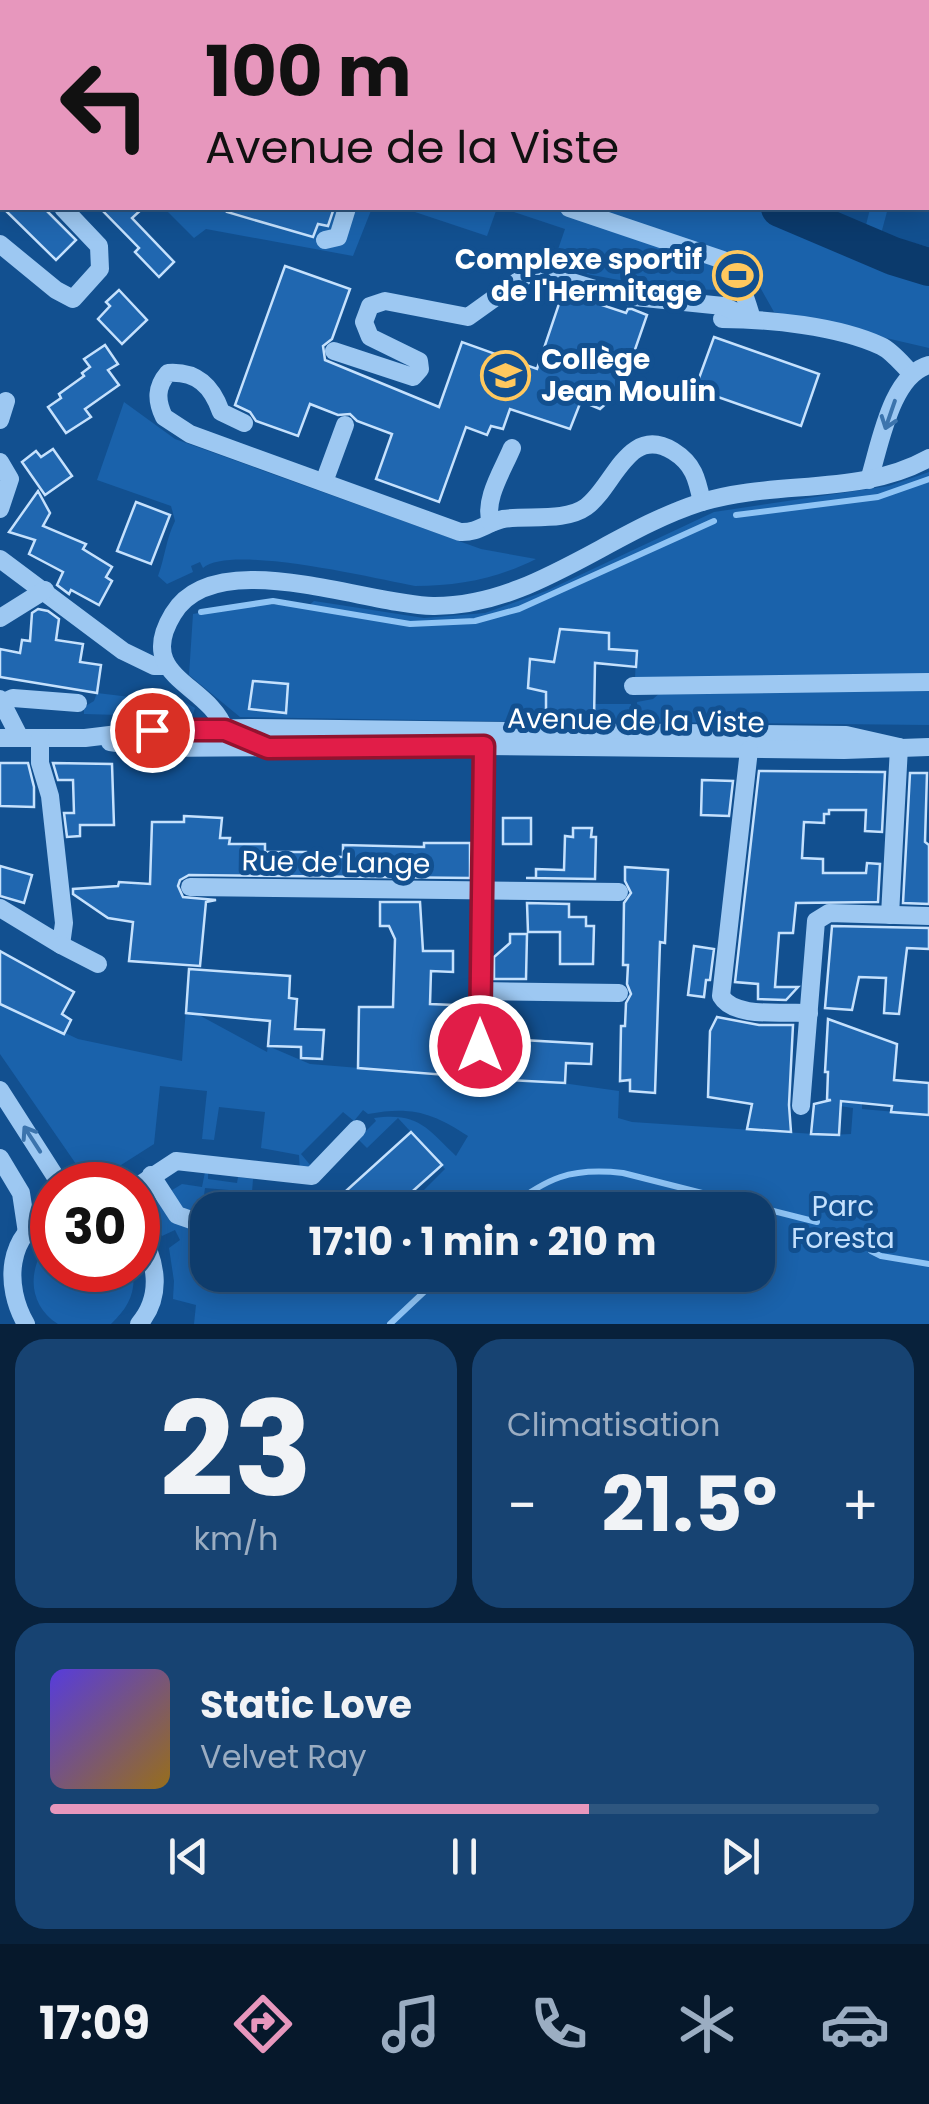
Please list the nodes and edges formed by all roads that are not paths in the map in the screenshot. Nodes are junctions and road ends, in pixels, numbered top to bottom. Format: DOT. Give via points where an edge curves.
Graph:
graph roads {
  1 [pos="65,210"];
  2 [pos="346,210"];
  3 [pos="574,210"];
  4 [pos="325,240"];
  5 [pos="0,244"];
  6 [pos="722,319"];
  7 [pos="752,319"];
  8 [pos="334,351"];
  9 [pos="929,364"];
  10 [pos="910,372"];
  11 [pos="6,401"];
  12 [pos="0,420"];
  13 [pos="244,422"];
  14 [pos="345,425"];
  15 [pos="512,448"];
  16 [pos="929,458"];
  17 [pos="0,462"];
  18 [pos="869,480"];
  19 [pos="324,482"];
  20 [pos="702,502"];
  21 [pos="0,509"];
  22 [pos="492,523"];
  23 [pos="0,559"];
  24 [pos="45,590"];
  25 [pos="0,618"];
  26 [pos="165,666"];
  27 [pos="929,682"];
  28 [pos="633,686"];
  29 [pos="1,701"];
  30 [pos="78,702"];
  31 [pos="225,730"];
  32 [pos="0,738"];
  33 [pos="20,738"];
  34 [pos="40,738"];
  35 [pos="85,738"];
  36 [pos="484,746"];
  37 [pos="899,747"];
  38 [pos="191,748"];
  39 [pos="268,748"];
  40 [pos="929,748"];
  41 [pos="749,750"];
  42 [pos="190,887"];
  43 [pos="482,891"];
  44 [pos="619,892"];
  45 [pos="0,908"];
  46 [pos="890,915"];
  47 [pos="929,916"];
  48 [pos="61,946"];
  49 [pos="98,964"];
  50 [pos="480,991"];
  51 [pos="619,994"];
  52 [pos="809,1012"];
  53 [pos="480,1073"];
  54 [pos="0,1090"];
  55 [pos="801,1106"];
  56 [pos="357,1129"];
  57 [pos="0,1158"];
  58 [pos="46,1162"];
  59 [pos="160,1170"];
  60 [pos="160,1197"];
  61 [pos="190,1219"];
  62 [pos="30,1230"];
  63 [pos="26,1233"];
  64 [pos="6,1269"];
  65 [pos="154,1292"];
  66 [pos="0,1318"];
  67 [pos="26,1324"];
  68 [pos="139,1324"];
  1 -- 5 [label="street" via="98,246 100,268 73,298"];
  2 -- 4 [label="street" via="338,237"];
  3 -- 7 [label="street" via="722,260 743,289"];
  6 -- 7 [label="street"];
  7 -- 8 [label="street" via="723,306 616,295 539,272 468,317 385,301 370,306 364,322 370,337 419,361 413,378"];
  7 -- 10 [label="street" via="878,345"];
  9 -- 10 [label="street"];
  10 -- 18 [label="street, one-way"];
  11 -- 12 [label="street"];
  13 -- 19 [label="street" via="221,412 195,376 168,373 160,383 160,407 174,425"];
  14 -- 19 [label="street"];
  15 -- 22 [label="street" via="490,502"];
  16 -- 18 [label="street"];
  17 -- 21 [label="street" via="10,479"];
  18 -- 20 [label="street"];
  19 -- 22 [label="street" via="460,532"];
  20 -- 22 [label="street" via="686,460 652,444 626,456 585,508"];
  20 -- 26 [label="street" via="526,586 482,600 422,605 256,579 212,584 173,612 163,641"];
  23 -- 24 [label="street"];
  24 -- 25 [label="street"];
  24 -- 26 [label="street" via="124,651"];
  26 -- 31 [label="street" via="215,708"];
  27 -- 28 [label="street"];
  29 -- 30 [label="street"];
  29 -- 33 [label="street"];
  31 -- 35 [label="street"];
  31 -- 37 [label="street" via="846,735"];
  31 -- 38 [label="street"];
  31 -- 39 [label="street, Avenue de la Viste"];
  32 -- 33 [label="street"];
  33 -- 34 [label="street"];
  34 -- 35 [label="street"];
  34 -- 48 [label="street" via="64,923"];
  35 -- 38 [label="street"];
  36 -- 39 [label="street, Avenue de la Viste"];
  36 -- 41 [label="street, Avenue de la Viste"];
  36 -- 43 [label="street"];
  37 -- 40 [label="street, Avenue de la Viste"];
  37 -- 41 [label="street, Avenue de la Viste"];
  37 -- 46 [label="street"];
  38 -- 39 [label="street"];
  41 -- 52 [label="street" via="720,996 736,1009"];
  42 -- 43 [label="street, Rue de Lange"];
  43 -- 44 [label="street, Rue de Lange"];
  43 -- 50 [label="street"];
  45 -- 48 [label="street"];
  46 -- 47 [label="street"];
  46 -- 52 [label="street" via="829,913 816,922"];
  48 -- 49 [label="street"];
  50 -- 51 [label="street"];
  50 -- 53 [label="street"];
  52 -- 55 [label="street"];
  58 -- 54 [label="street, one-way"];
  56 -- 59 [label="street" via="304,1178 181,1161"];
  57 -- 63 [label="street" via="21,1192"];
  60 -- 61 [label="street"];
  62 -- 63 [label="street"];
  63 -- 64 [label="street"];
  64 -- 67 [label="street"];
  65 -- 68 [label="street"];
  66 -- 67 [label="street"];
}
